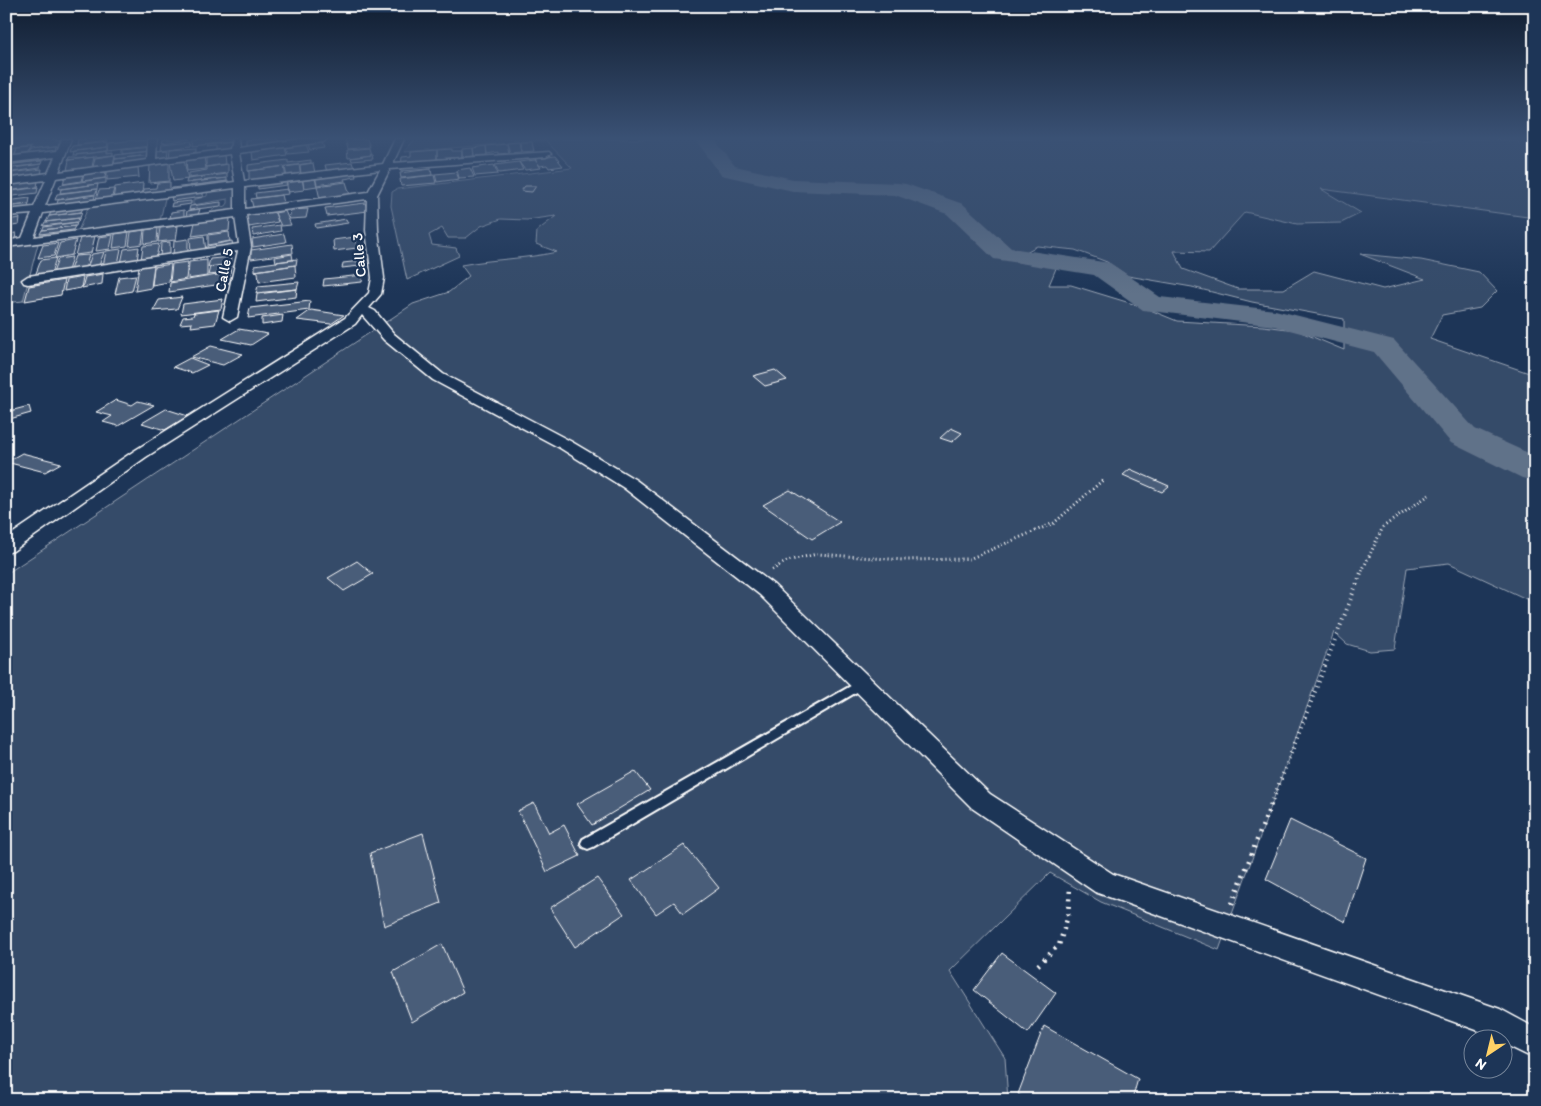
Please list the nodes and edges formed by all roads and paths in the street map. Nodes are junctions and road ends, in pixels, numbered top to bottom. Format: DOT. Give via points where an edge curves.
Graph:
graph roads {
  1 [pos="46,191"];
  2 [pos="187,191"];
  3 [pos="240,191"];
  4 [pos="374,191"];
  5 [pos="372,195"];
  6 [pos="39,209"];
  7 [pos="6,213"];
  8 [pos="240,214"];
  9 [pos="26,242"];
  10 [pos="6,244"];
  11 [pos="245,247"];
  12 [pos="28,280"];
  13 [pos="360,310"];
  14 [pos="230,317"];
  15 [pos="1104,479"];
  16 [pos="1429,495"];
  17 [pos="6,547"];
  18 [pos="755,581"];
  19 [pos="863,684"];
  20 [pos="588,843"];
  21 [pos="1070,885"];
  22 [pos="1223,925"];
  23 [pos="1038,965"];
  24 [pos="1535,1044"];
  1 -- 6 [label="street"];
  2 -- 6 [label="street"];
  3 -- 8 [label="street, Calle 5"];
  4 -- 5 [label="street, Calle 3"];
  5 -- 8 [label="street"];
  5 -- 13 [label="street, Calle 3" via="372,230 378,278 374,294"];
  6 -- 7 [label="street"];
  6 -- 9 [label="street"];
  8 -- 9 [label="street"];
  8 -- 11 [label="street, Calle 5"];
  9 -- 10 [label="street"];
  11 -- 12 [label="street"];
  11 -- 14 [label="street, Calle 5"];
  13 -- 17 [label="street" via="350,321 140,454"];
  13 -- 18 [label="street" via="370,314 389,337 438,377 566,445 630,484"];
  15 -- 18 [label="path" via="1054,523 969,559 903,560 817,554 787,561"];
  16 -- 22 [label="path" via="1383,528 1368,556"];
  18 -- 19 [label="street"];
  19 -- 20 [label="lane"];
  19 -- 22 [label="street" via="981,801 1104,883"];
  21 -- 23 [label="path" via="1068,916 1059,945"];
  22 -- 24 [label="street" via="1489,1020"];
}
